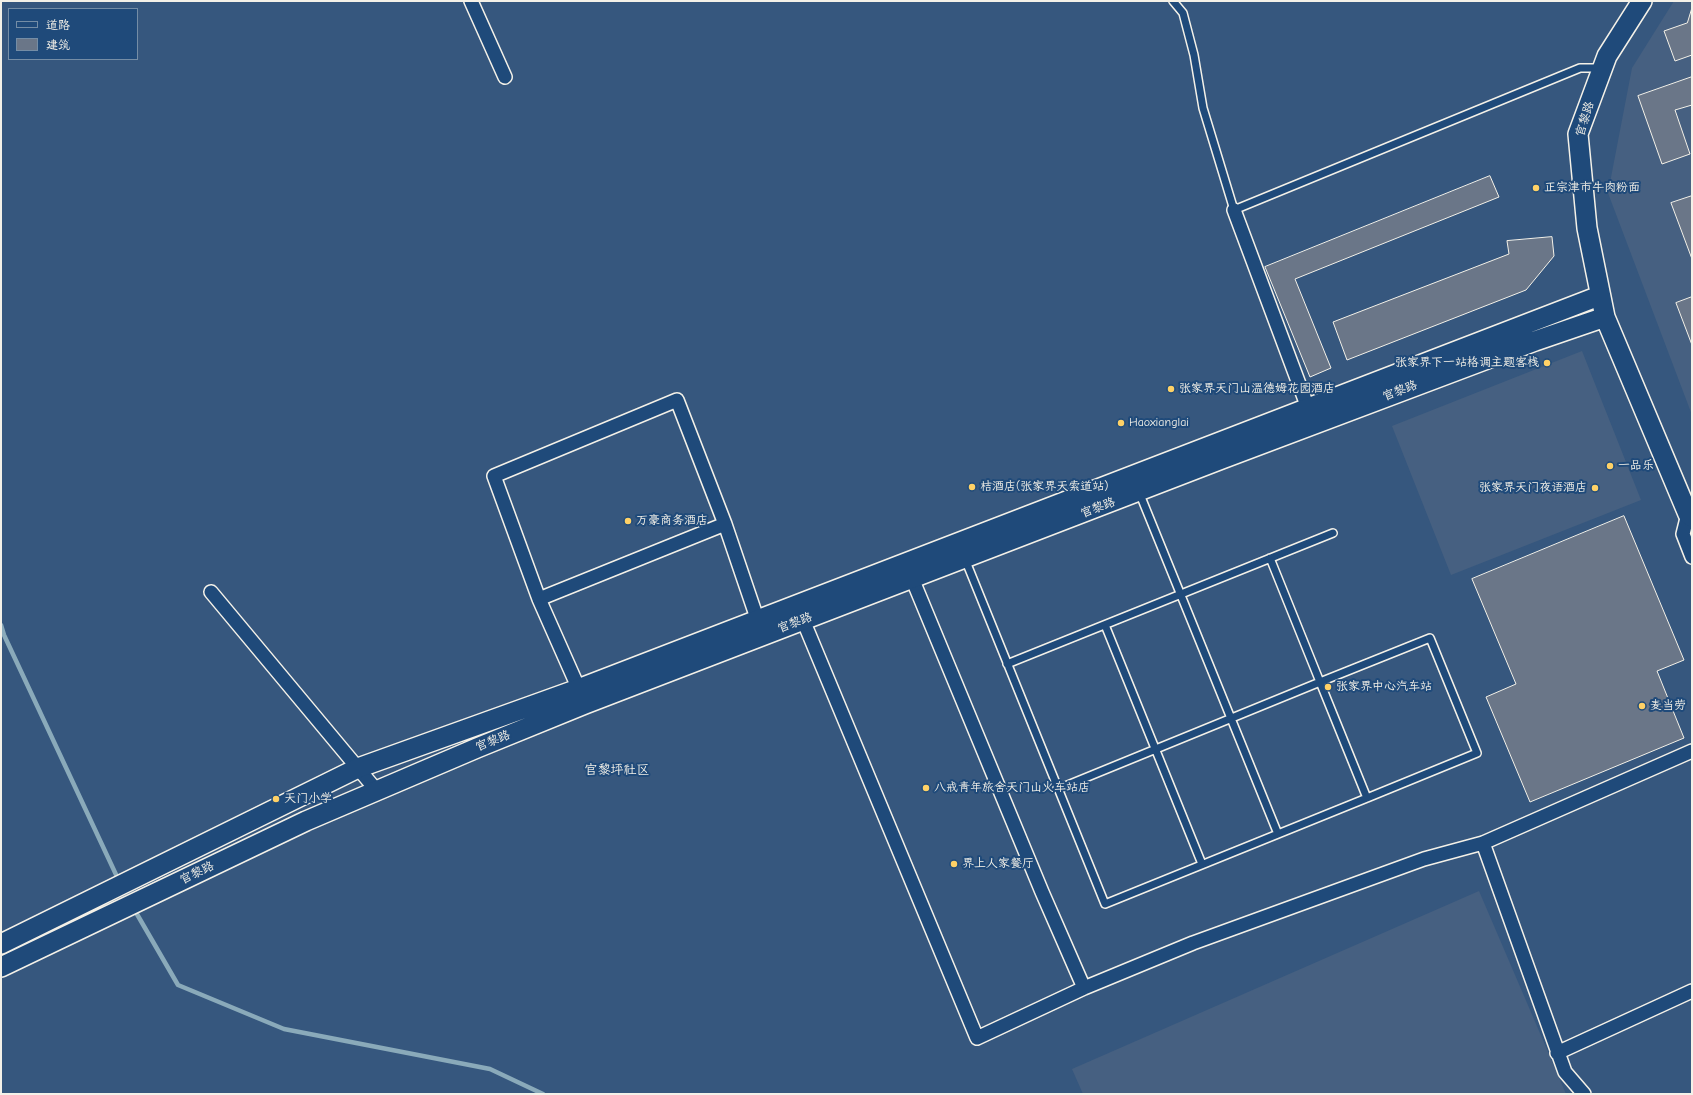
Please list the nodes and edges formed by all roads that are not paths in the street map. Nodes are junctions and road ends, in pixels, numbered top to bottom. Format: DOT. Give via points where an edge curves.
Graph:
graph roads {
  1 [pos="471,1"];
  2 [pos="1173,1"];
  3 [pos="1642,1"];
  4 [pos="1602,68"];
  5 [pos="505,78"];
  6 [pos="1234,210"];
  7 [pos="1599,296"];
  8 [pos="1605,317"];
  9 [pos="1311,416"];
  10 [pos="1139,492"];
  11 [pos="1690,515"];
  12 [pos="725,524"];
  13 [pos="1333,532"];
  14 [pos="1692,557"];
  15 [pos="1270,558"];
  16 [pos="964,559"];
  17 [pos="908,570"];
  18 [pos="211,592"];
  19 [pos="1181,594"];
  20 [pos="540,599"];
  21 [pos="803,620"];
  22 [pos="1105,625"];
  23 [pos="760,628"];
  24 [pos="1007,664"];
  25 [pos="1320,682"];
  26 [pos="582,697"];
  27 [pos="1231,719"];
  28 [pos="1155,749"];
  29 [pos="1692,752"];
  30 [pos="358,768"];
  31 [pos="1058,789"];
  32 [pos="377,791"];
  33 [pos="1367,798"];
  34 [pos="1278,834"];
  35 [pos="1483,843"];
  36 [pos="1202,864"];
  37 [pos="1,944"];
  38 [pos="1,968"];
  39 [pos="1084,988"];
  40 [pos="1692,990"];
  41 [pos="1558,1053"];
  42 [pos="1584,1094"];
  1 -- 5 [label="street"];
  2 -- 6 [label="lane" via="1183,13 1194,55 1203,108"];
  3 -- 4 [label="main road, 官黎路"];
  4 -- 6 [label="lane" via="1580,68"];
  4 -- 7 [label="main road, 官黎路" via="1578,134 1587,228"];
  6 -- 9 [label="street"];
  7 -- 8 [label="main road, 官黎路"];
  7 -- 9 [label="main road, 官黎路"];
  8 -- 9 [label="main road, 官黎路"];
  8 -- 11 [label="main road, 官黎路"];
  9 -- 10 [label="main road, 官黎路"];
  9 -- 17 [label="main road, 官黎路"];
  10 -- 16 [label="main road, 官黎路"];
  10 -- 19 [label="lane"];
  11 -- 14 [label="street" via="1683,534"];
  12 -- 20 [label="street"];
  12 -- 20 [label="street" via="677,400 494,476"];
  12 -- 23 [label="street"];
  13 -- 15 [label="lane"];
  15 -- 19 [label="lane"];
  15 -- 25 [label="lane"];
  16 -- 17 [label="main road, 官黎路"];
  16 -- 24 [label="lane"];
  17 -- 21 [label="main road, 官黎路"];
  17 -- 23 [label="main road, 官黎路"];
  17 -- 39 [label="street"];
  18 -- 30 [label="street"];
  19 -- 22 [label="lane"];
  19 -- 27 [label="lane"];
  20 -- 26 [label="street"];
  21 -- 23 [label="main road, 官黎路"];
  21 -- 39 [label="street" via="977,1038"];
  22 -- 24 [label="lane"];
  22 -- 28 [label="lane"];
  23 -- 26 [label="main road, 官黎路"];
  24 -- 31 [label="lane"];
  25 -- 27 [label="lane"];
  25 -- 33 [label="lane"];
  25 -- 33 [label="lane" via="1430,638 1477,753"];
  26 -- 30 [label="main road, 官黎路"];
  26 -- 32 [label="main road, 官黎路" via="477,748"];
  27 -- 28 [label="lane"];
  27 -- 34 [label="lane"];
  28 -- 31 [label="lane"];
  28 -- 36 [label="lane"];
  29 -- 35 [label="street"];
  30 -- 32 [label="street"];
  30 -- 37 [label="main road, 官黎路"];
  31 -- 36 [label="lane" via="1105,904"];
  32 -- 38 [label="main road, 官黎路" via="306,821"];
  33 -- 34 [label="lane"];
  34 -- 36 [label="lane"];
  35 -- 39 [label="street" via="1424,859 1200,940"];
  35 -- 41 [label="street"];
  40 -- 41 [label="street"];
  41 -- 42 [label="street" via="1564,1072"];
}
